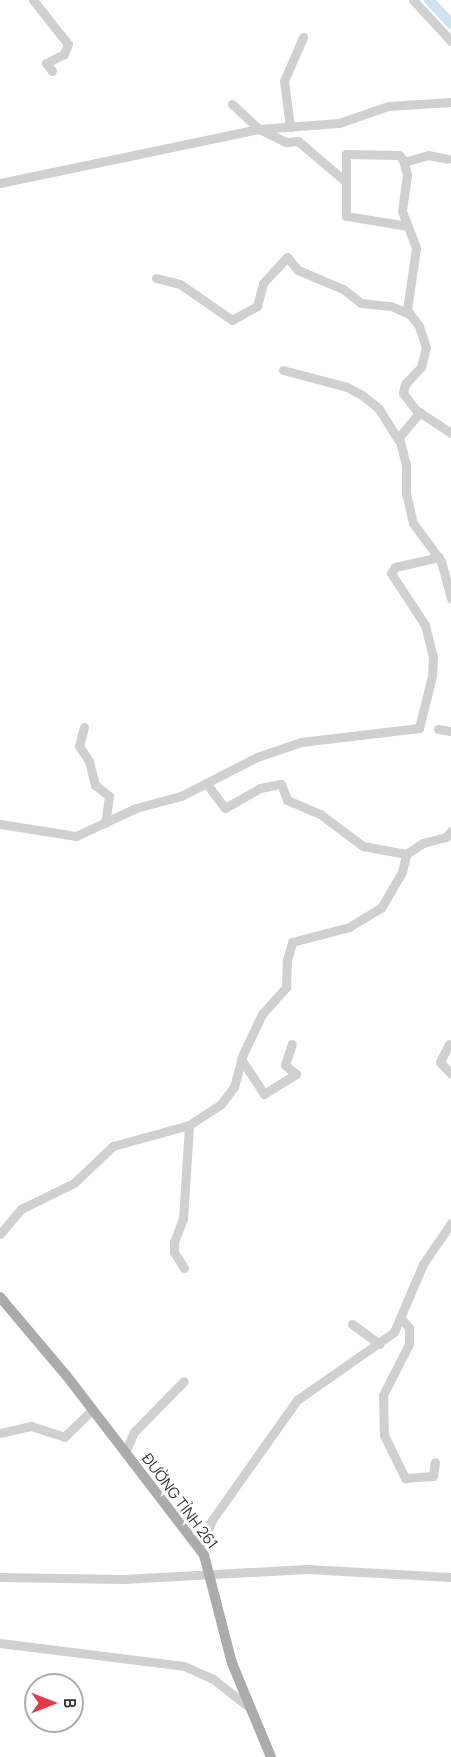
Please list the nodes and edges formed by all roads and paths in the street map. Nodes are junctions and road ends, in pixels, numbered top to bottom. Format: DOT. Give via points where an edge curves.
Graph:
graph roads {
  1 [pos="33,0"];
  2 [pos="413,0"];
  3 [pos="303,37"];
  4 [pos="451,41"];
  5 [pos="51,71"];
  6 [pos="451,102"];
  7 [pos="232,104"];
  8 [pos="290,127"];
  9 [pos="259,129"];
  10 [pos="448,159"];
  11 [pos="404,162"];
  12 [pos="346,182"];
  13 [pos="0,183"];
  14 [pos="408,226"];
  15 [pos="156,278"];
  16 [pos="409,314"];
  17 [pos="283,370"];
  18 [pos="420,412"];
  19 [pos="451,433"];
  20 [pos="399,439"];
  21 [pos="444,560"];
  22 [pos="451,600"];
  23 [pos="84,727"];
  24 [pos="438,729"];
  25 [pos="451,731"];
  26 [pos="206,783"];
  27 [pos="105,823"];
  28 [pos="0,824"];
  29 [pos="451,831"];
  30 [pos="406,854"];
  31 [pos="292,1044"];
  32 [pos="449,1044"];
  33 [pos="242,1059"];
  34 [pos="451,1074"];
  35 [pos="189,1125"];
  36 [pos="451,1223"];
  37 [pos="0,1234"];
  38 [pos="184,1268"];
  39 [pos="0,1297"];
  40 [pos="401,1318"];
  41 [pos="352,1324"];
  42 [pos="380,1344"];
  43 [pos="184,1381"];
  44 [pos="93,1409"];
  45 [pos="0,1434"];
  46 [pos="125,1453"];
  47 [pos="435,1462"];
  48 [pos="201,1551"];
  49 [pos="211,1575"];
  50 [pos="0,1576"];
  51 [pos="451,1577"];
  52 [pos="0,1643"];
  53 [pos="250,1708"];
  54 [pos="271,1757"];
  1 -- 5 [label="street" via="68,44 64,54 46,63"];
  2 -- 4 [label="street"];
  3 -- 8 [label="street" via="284,81"];
  6 -- 8 [label="street" via="388,106 339,123"];
  7 -- 9 [label="street"];
  8 -- 9 [label="street"];
  9 -- 12 [label="street" via="286,142 298,141"];
  9 -- 13 [label="street"];
  10 -- 11 [label="street" via="428,155"];
  11 -- 12 [label="street" via="399,155 348,153"];
  11 -- 14 [label="street" via="407,181 402,211"];
  12 -- 14 [label="street" via="346,216"];
  14 -- 16 [label="street" via="416,248"];
  15 -- 16 [label="street" via="180,284 232,320 257,306 263,282 287,257 298,270 343,289 361,303 391,306"];
  16 -- 18 [label="street" via="424,336 425,358 405,384 404,393"];
  17 -- 20 [label="street" via="347,387 362,395 379,409"];
  18 -- 19 [label="street"];
  18 -- 20 [label="street"];
  20 -- 21 [label="street" via="406,465 410,517"];
  21 -- 22 [label="street"];
  21 -- 26 [label="street" via="395,567 391,573 425,625 433,657 418,728 300,742 257,757"];
  23 -- 27 [label="street" via="79,746 89,761 95,785 109,796"];
  24 -- 25 [label="street"];
  26 -- 27 [label="street"];
  26 -- 30 [label="street" via="225,808 260,788 281,784 287,800 316,812 363,846"];
  27 -- 28 [label="street" via="76,836"];
  29 -- 30 [label="street" via="446,837 423,843"];
  30 -- 33 [label="street" via="402,872 381,908 349,927 292,942 286,987 262,1014"];
  31 -- 33 [label="street" via="285,1065 297,1073 264,1094"];
  32 -- 34 [label="street" via="440,1062"];
  33 -- 35 [label="street" via="228,1096 211,1113"];
  35 -- 37 [label="street" via="113,1146 74,1183 21,1209"];
  35 -- 38 [label="street" via="183,1219 174,1242 174,1252"];
  36 -- 40 [label="street" via="423,1264"];
  39 -- 44 [label="main road, ĐƯỜNG TỈNH 261"];
  40 -- 42 [label="street"];
  40 -- 47 [label="street" via="409,1328 409,1344 383,1395 384,1435 405,1478 433,1476"];
  41 -- 42 [label="street"];
  42 -- 48 [label="street" via="297,1400 212,1520"];
  43 -- 46 [label="street" via="134,1432"];
  44 -- 45 [label="street" via="64,1437 31,1426"];
  44 -- 46 [label="main road, ĐƯỜNG TỈNH 261"];
  46 -- 48 [label="main road, ĐƯỜNG TỈNH 261"];
  48 -- 49 [label="main road, ĐƯỜNG TỈNH 261"];
  49 -- 50 [label="street" via="123,1579"];
  49 -- 51 [label="street" via="308,1569"];
  49 -- 53 [label="main road, ĐƯỜNG TỈNH 261" via="226,1642"];
  52 -- 53 [label="street" via="184,1666 213,1679"];
  53 -- 54 [label="main road, ĐƯỜNG TỈNH 261"];
}
